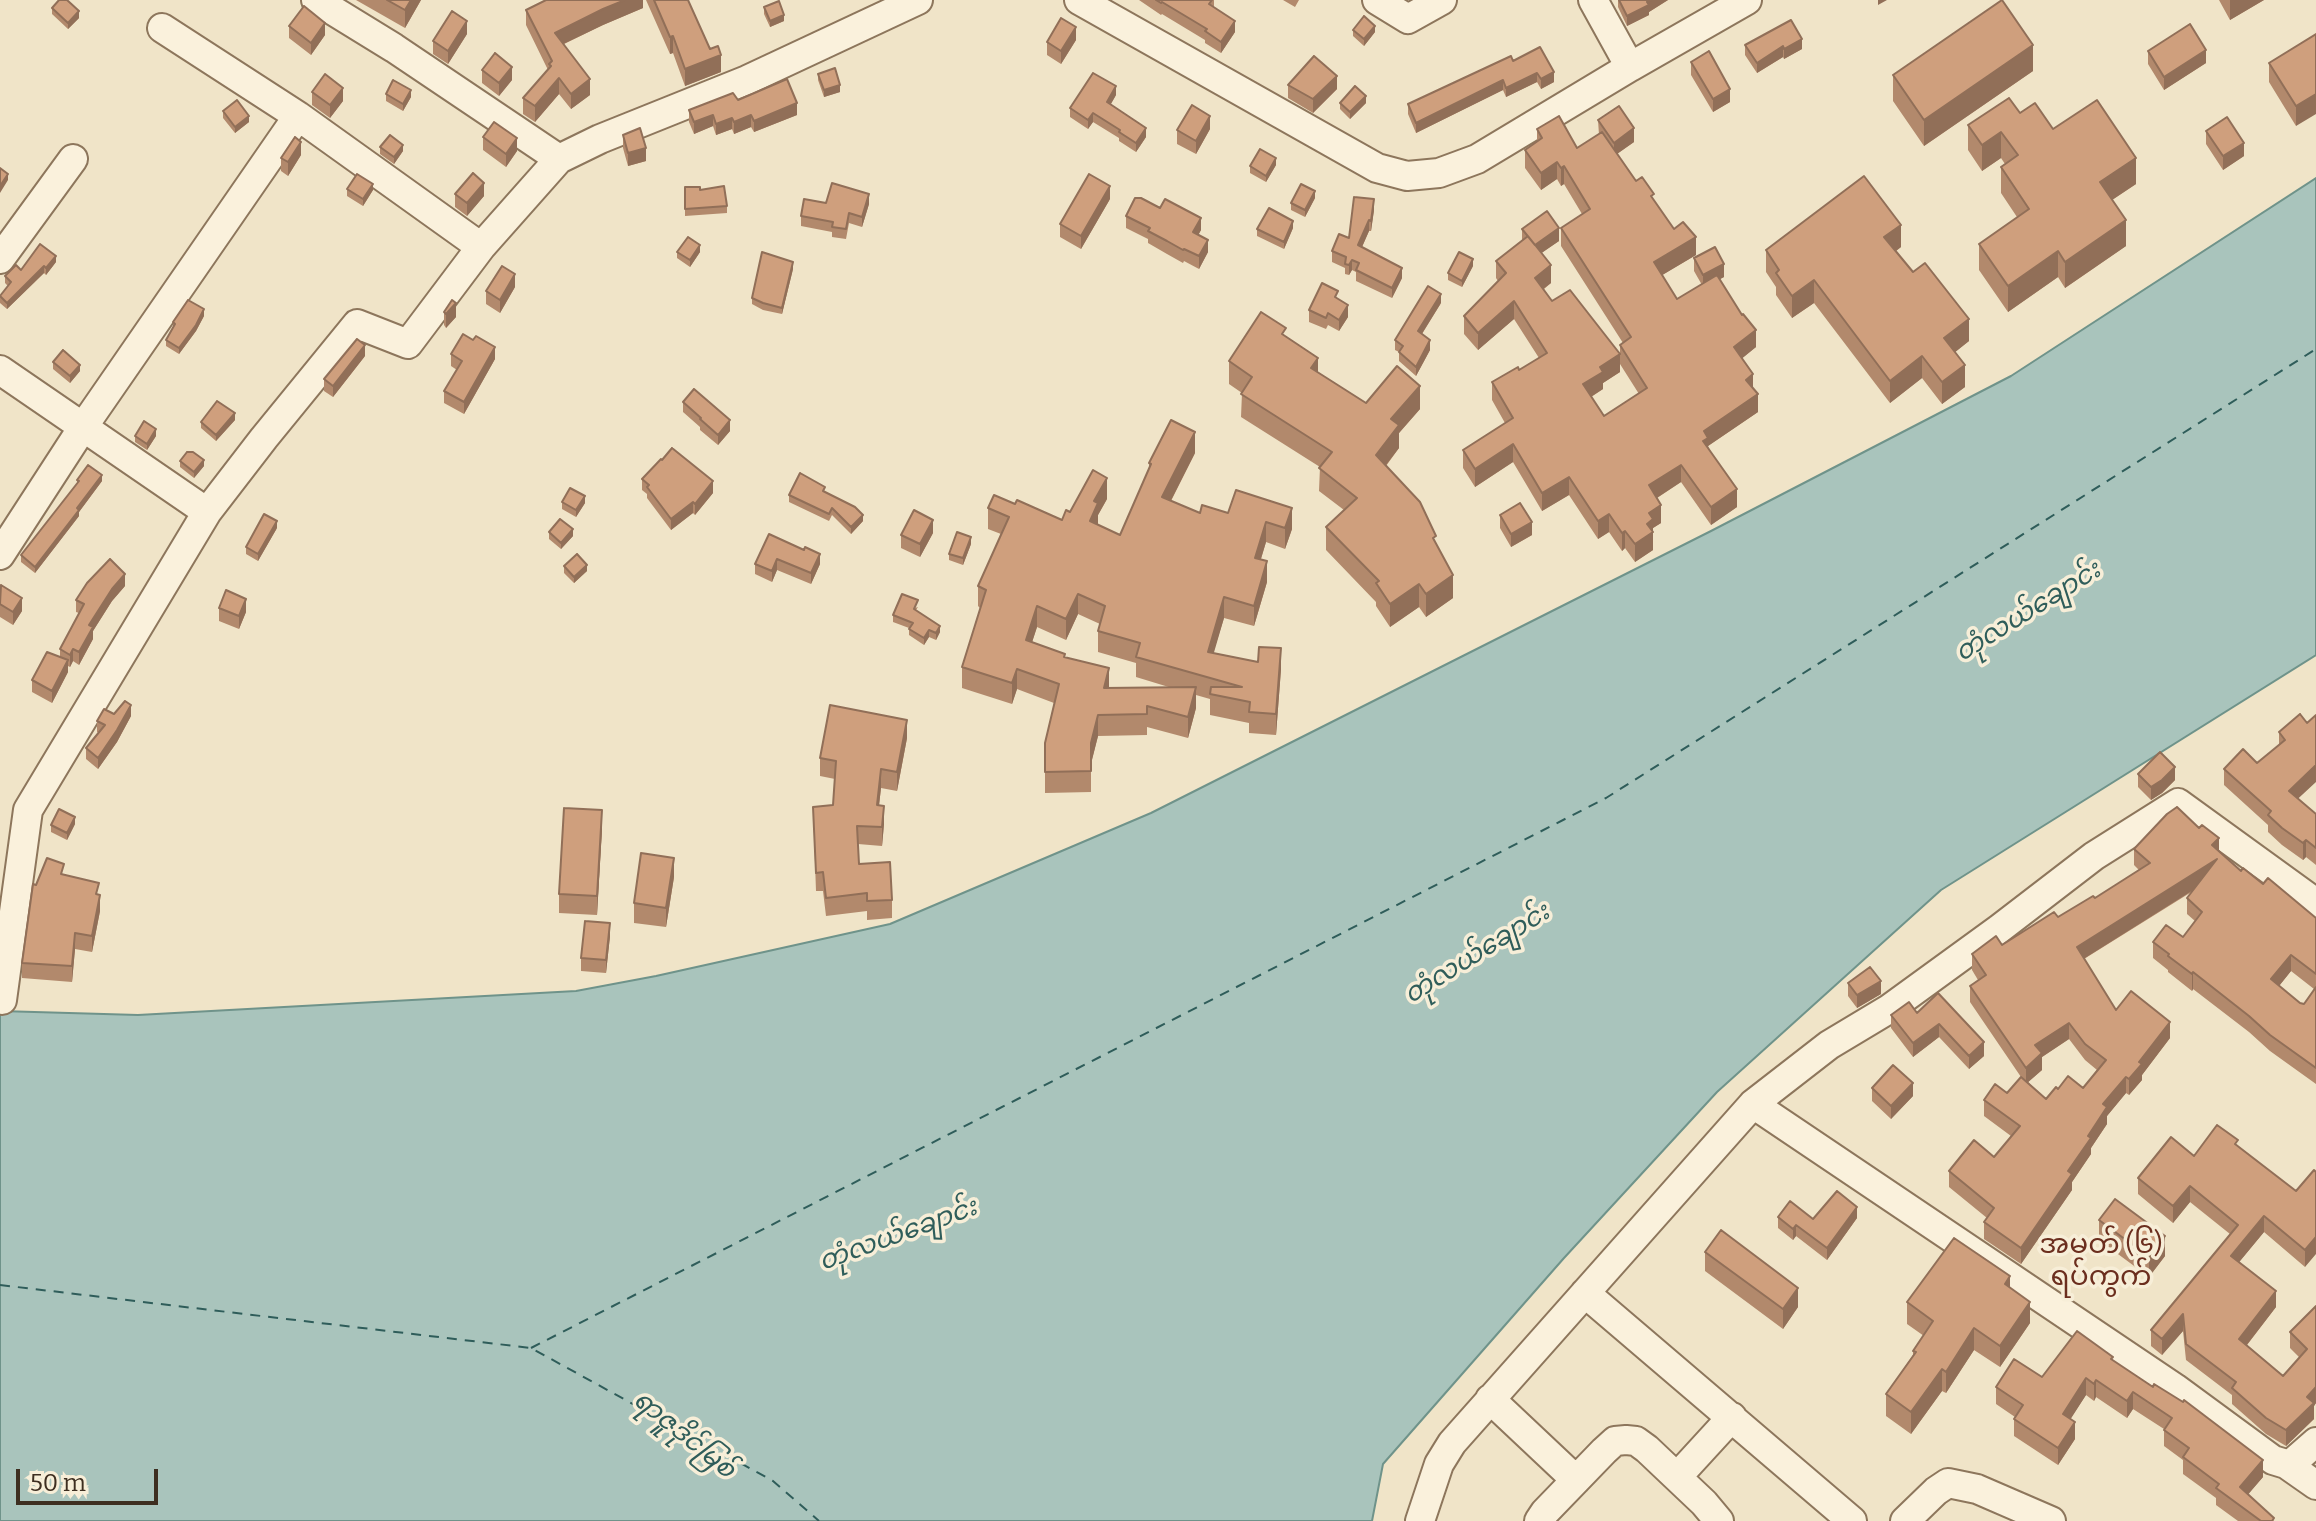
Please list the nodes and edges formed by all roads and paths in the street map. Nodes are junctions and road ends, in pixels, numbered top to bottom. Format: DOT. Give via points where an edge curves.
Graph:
graph roads {
  1 [pos="316,0"];
  2 [pos="918,0"];
  3 [pos="1079,0"];
  4 [pos="1377,0"];
  5 [pos="1442,0"];
  6 [pos="1593,0"];
  7 [pos="1747,0"];
  8 [pos="162,28"];
  9 [pos="1630,67"];
  10 [pos="298,116"];
  11 [pos="73,159"];
  12 [pos="559,159"];
  13 [pos="481,247"];
  14 [pos="0,259"];
  15 [pos="0,370"];
  16 [pos="83,427"];
  17 [pos="207,512"];
  18 [pos="0,555"];
  19 [pos="2316,903"];
  20 [pos="2,1000"];
  21 [pos="1753,1104"];
  22 [pos="1585,1293"];
  23 [pos="1490,1399"];
  24 [pos="1732,1417"];
  25 [pos="2316,1442"];
  26 [pos="2286,1464"];
  27 [pos="1677,1477"];
  28 [pos="1576,1480"];
  29 [pos="2316,1485"];
  30 [pos="1420,1521"];
  31 [pos="1539,1521"];
  32 [pos="1719,1521"];
  33 [pos="1852,1521"];
  34 [pos="1905,1521"];
  35 [pos="2051,1521"];
  1 -- 12 [label="street"];
  2 -- 12 [label="street"];
  3 -- 9 [label="street" via="1377,168 1407,176 1439,173 1477,159"];
  4 -- 5 [label="street" via="1408,19"];
  6 -- 9 [label="street"];
  7 -- 9 [label="street"];
  8 -- 10 [label="street"];
  10 -- 13 [label="street"];
  10 -- 16 [label="street"];
  11 -- 14 [label="street"];
  12 -- 13 [label="street"];
  13 -- 17 [label="street" via="408,344 357,324"];
  15 -- 16 [label="street"];
  16 -- 17 [label="street"];
  16 -- 18 [label="street"];
  17 -- 20 [label="street" via="28,810"];
  19 -- 21 [label="street" via="2178,803 2094,856"];
  21 -- 22 [label="street"];
  21 -- 26 [label="street"];
  22 -- 23 [label="street"];
  22 -- 24 [label="street"];
  23 -- 28 [label="street"];
  23 -- 30 [label="street" via="1439,1464"];
  24 -- 27 [label="street"];
  24 -- 33 [label="street"];
  25 -- 26 [label="street"];
  26 -- 29 [label="street"];
  27 -- 28 [label="street" via="1636,1441 1626,1440 1615,1441"];
  27 -- 32 [label="street"];
  28 -- 31 [label="street"];
  34 -- 35 [label="street" via="1948,1483 1977,1489"];
}
